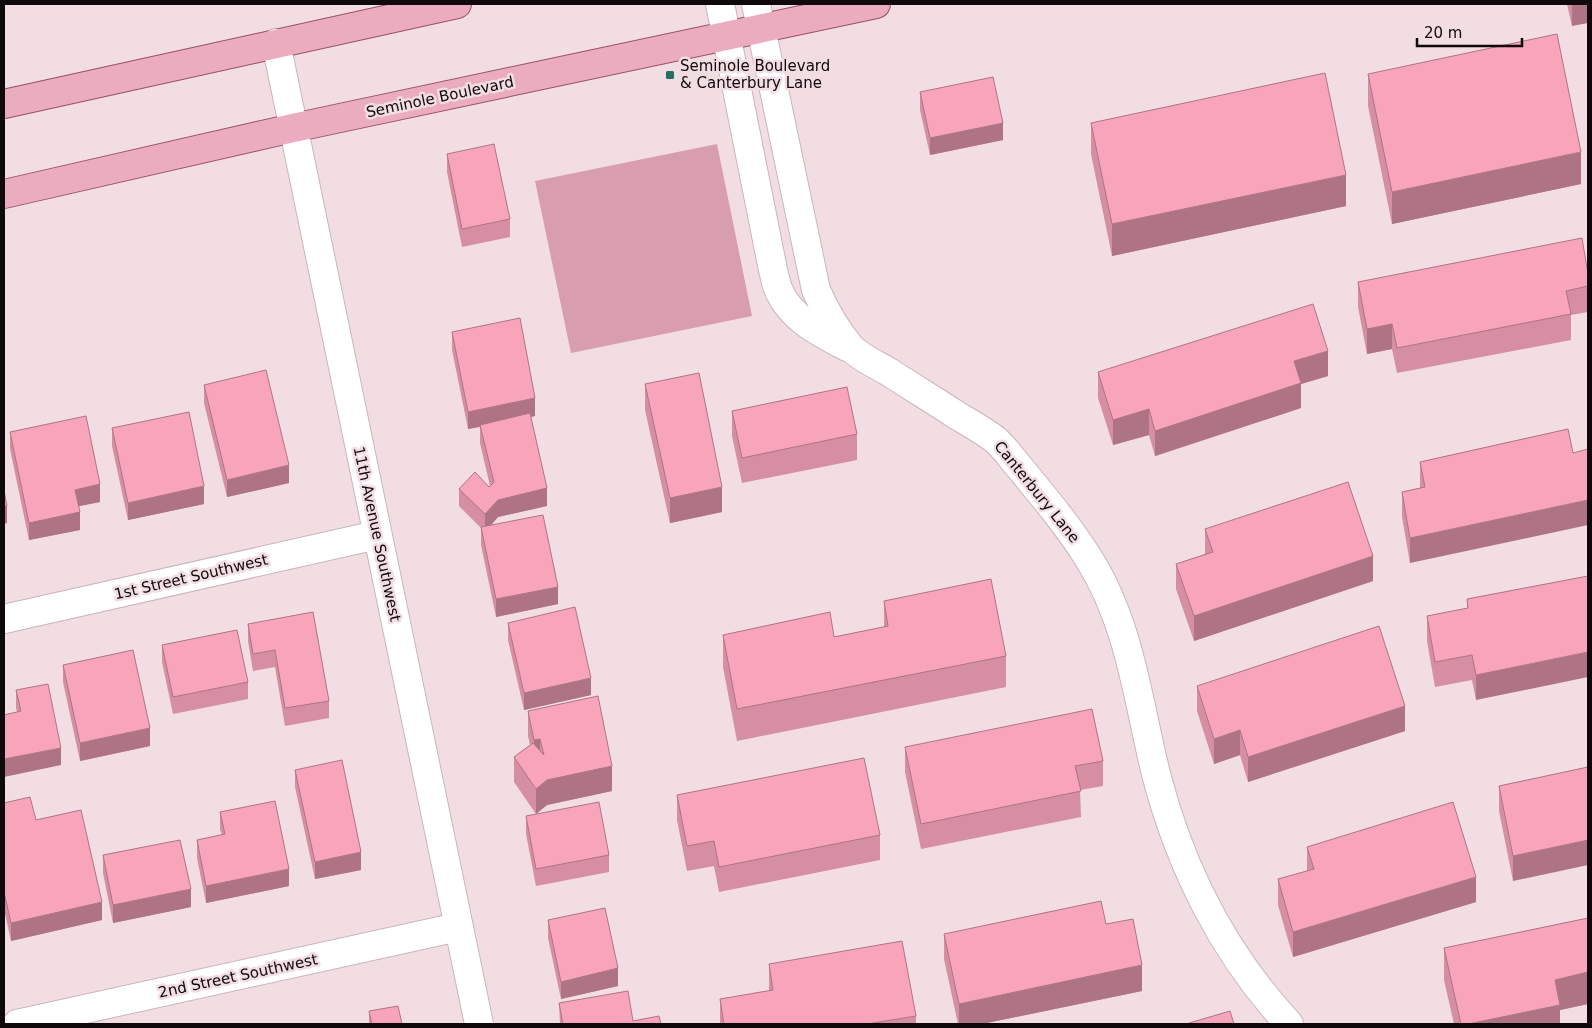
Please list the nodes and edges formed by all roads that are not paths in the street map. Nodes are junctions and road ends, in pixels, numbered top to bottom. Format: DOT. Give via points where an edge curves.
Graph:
graph roads {
  1 [pos="456,4"];
  2 [pos="720,4"];
  3 [pos="876,4"];
  4 [pos="759,16"];
  5 [pos="727,36"];
  6 [pos="276,43"];
  7 [pos="4,104"];
  8 [pos="293,128"];
  9 [pos="4,194"];
  10 [pos="853,350"];
  11 [pos="377,535"];
  12 [pos="4,619"];
  13 [pos="458,927"];
  14 [pos="17,1024"];
  15 [pos="479,1024"];
  16 [pos="1289,1024"];
  1 -- 6 [label="main road"];
  2 -- 5 [label="street"];
  3 -- 4 [label="main road, Seminole Boulevard"];
  4 -- 5 [label="main road, Seminole Boulevard"];
  4 -- 10 [label="street, Canterbury Lane" via="816,290 834,326"];
  5 -- 8 [label="main road, Seminole Boulevard"];
  5 -- 10 [label="street" via="779,291 788,307 809,326"];
  6 -- 7 [label="main road"];
  6 -- 8 [label="street, 11th Avenue Southwest"];
  8 -- 9 [label="main road, Seminole Boulevard"];
  8 -- 11 [label="street, 11th Avenue Southwest"];
  10 -- 16 [label="street, Canterbury Lane" via="995,439 1045,498 1089,560 1123,632 1167,815 1180,852 1238,961"];
  11 -- 12 [label="street, 1st Street Southwest"];
  11 -- 13 [label="street, 11th Avenue Southwest"];
  13 -- 14 [label="street, 2nd Street Southwest"];
  13 -- 15 [label="street, 11th Avenue Southwest"];
}
